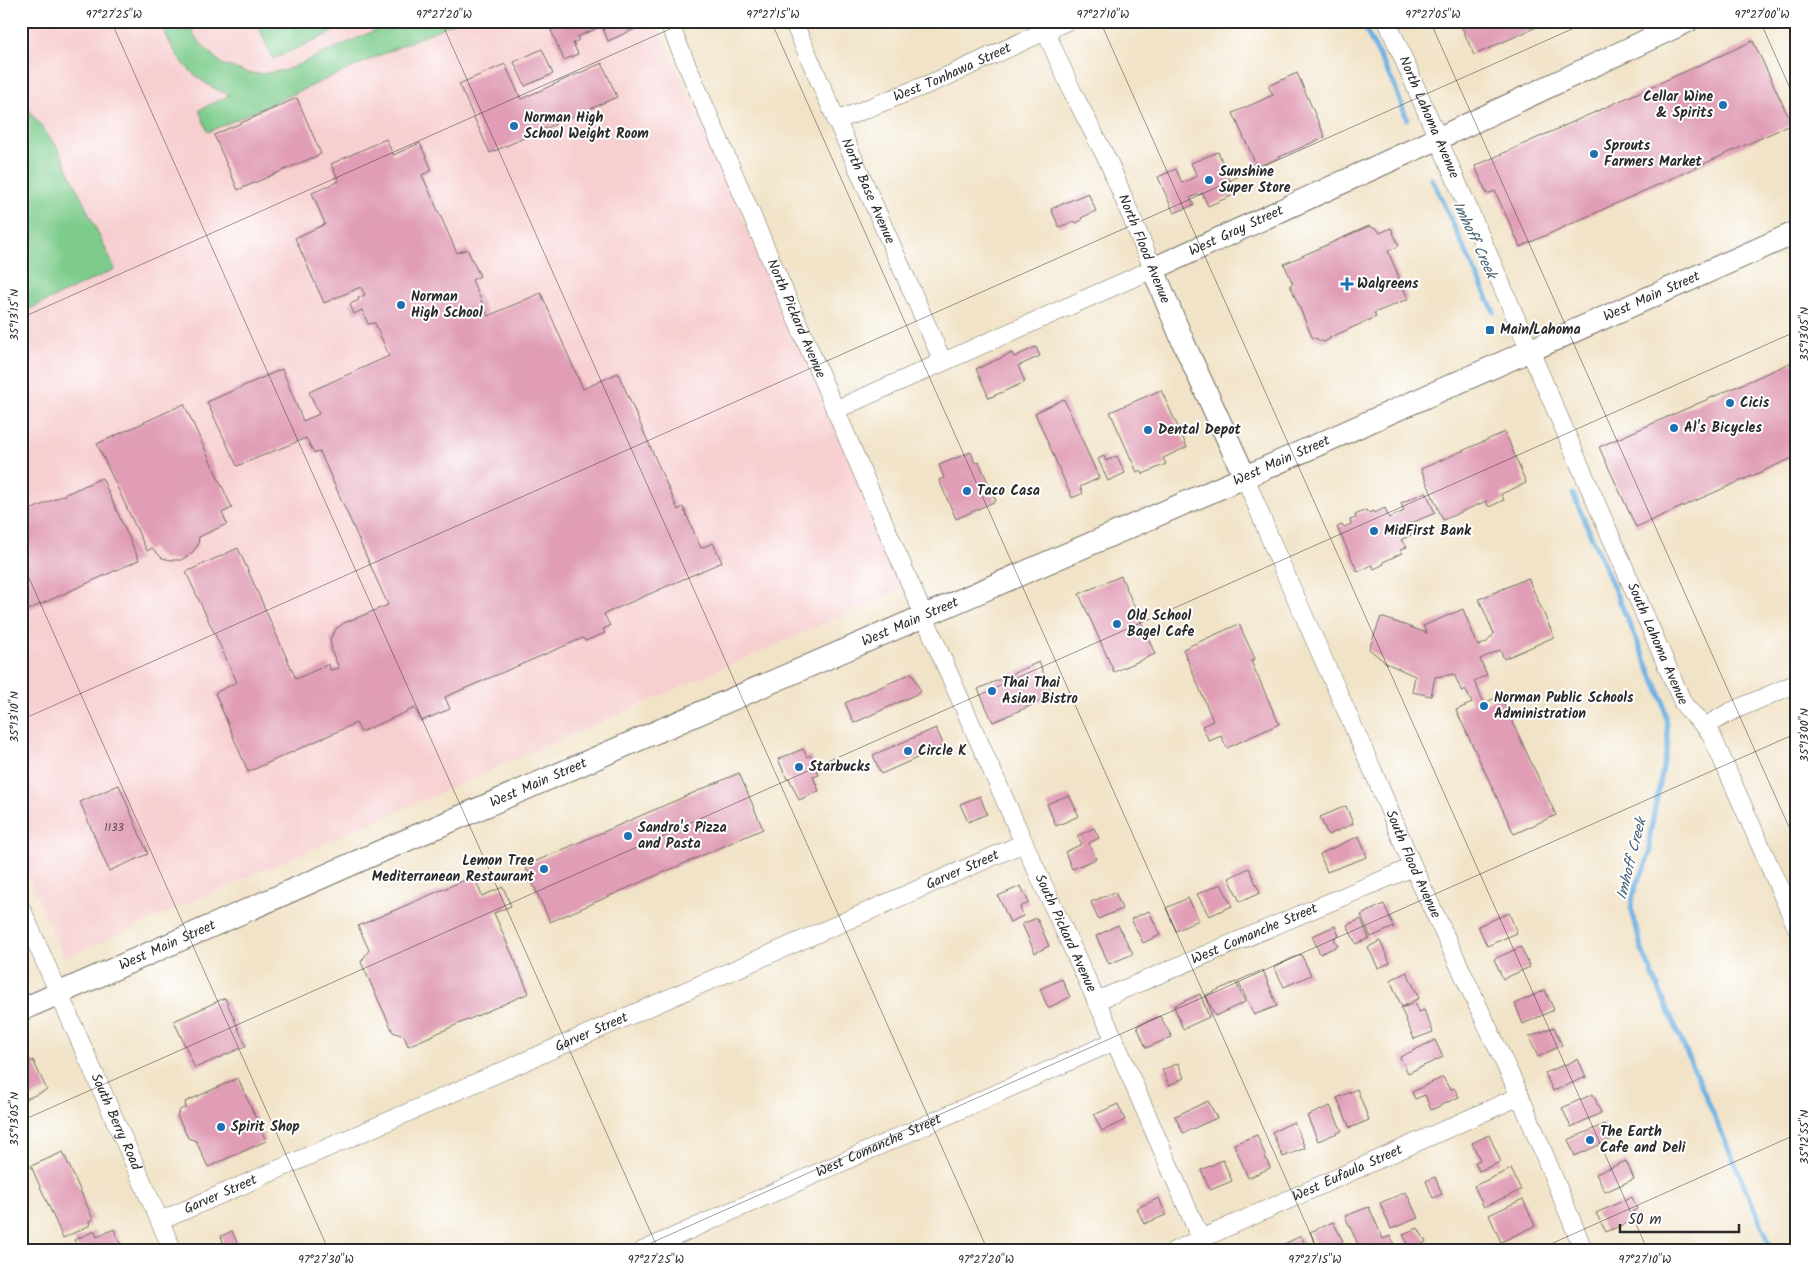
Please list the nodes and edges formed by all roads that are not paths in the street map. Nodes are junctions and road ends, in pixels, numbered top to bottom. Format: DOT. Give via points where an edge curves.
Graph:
graph roads {
  1 [pos="668,21"];
  2 [pos="793,21"];
  3 [pos="1067,21"];
  4 [pos="1386,21"];
  5 [pos="1688,21"];
  6 [pos="1043,26"];
  7 [pos="836,121"];
  8 [pos="1437,139"];
  9 [pos="1797,232"];
  10 [pos="1153,269"];
  11 [pos="1530,352"];
  12 [pos="943,362"];
  13 [pos="835,410"];
  14 [pos="1245,477"];
  15 [pos="924,616"];
  16 [pos="1797,683"];
  17 [pos="1706,726"];
  18 [pos="1024,843"];
  19 [pos="1412,867"];
  20 [pos="21,908"];
  21 [pos="1797,928"];
  22 [pos="58,993"];
  23 [pos="1096,1001"];
  24 [pos="21,1010"];
  25 [pos="1115,1041"];
  26 [pos="1520,1096"];
  27 [pos="160,1221"];
  28 [pos="1203,1245"];
  29 [pos="173,1251"];
  30 [pos="642,1251"];
  31 [pos="1174,1251"];
  32 [pos="1584,1251"];
  1 -- 13 [label="street, North Pickard Avenue"];
  2 -- 7 [label="street, North Base Avenue"];
  3 -- 6 [label="street, West Tonhawa Street"];
  4 -- 8 [label="street, North Lahoma Avenue"];
  5 -- 8 [label="main road, West Gray Street"];
  6 -- 7 [label="street, West Tonhawa Street" via="941,79"];
  6 -- 10 [label="street, North Flood Avenue" via="1109,163"];
  7 -- 12 [label="street, North Base Avenue"];
  8 -- 10 [label="main road, West Gray Street"];
  8 -- 11 [label="street, North Lahoma Avenue"];
  9 -- 11 [label="main road, West Main Street"];
  10 -- 12 [label="street, West Gray Street"];
  10 -- 14 [label="main road, North Flood Avenue"];
  11 -- 14 [label="main road, West Main Street"];
  11 -- 17 [label="street, South Lahoma Avenue" via="1683,703"];
  12 -- 13 [label="street, West Gray Street"];
  13 -- 15 [label="street, North Pickard Avenue"];
  14 -- 15 [label="main road, West Main Street"];
  14 -- 19 [label="street, South Flood Avenue"];
  15 -- 18 [label="street, South Pickard Avenue"];
  15 -- 22 [label="main road, West Main Street"];
  16 -- 17 [label="street"];
  17 -- 21 [label="street, South Lahoma Avenue"];
  18 -- 23 [label="street, South Pickard Avenue"];
  18 -- 27 [label="street, Garver Street"];
  19 -- 23 [label="street, West Comanche Street"];
  19 -- 26 [label="street, South Flood Avenue"];
  20 -- 22 [label="street, South Berry Road"];
  22 -- 24 [label="main road, West Main Street"];
  22 -- 27 [label="street, South Berry Road"];
  23 -- 25 [label="street, South Pickard Avenue"];
  25 -- 28 [label="street, South Pickard Avenue"];
  25 -- 30 [label="street, West Comanche Street"];
  26 -- 28 [label="street, West Eufaula Street"];
  26 -- 32 [label="street, South Flood Avenue"];
  27 -- 29 [label="street, South Berry Road"];
  28 -- 31 [label="street, West Eufaula Street"];
}
